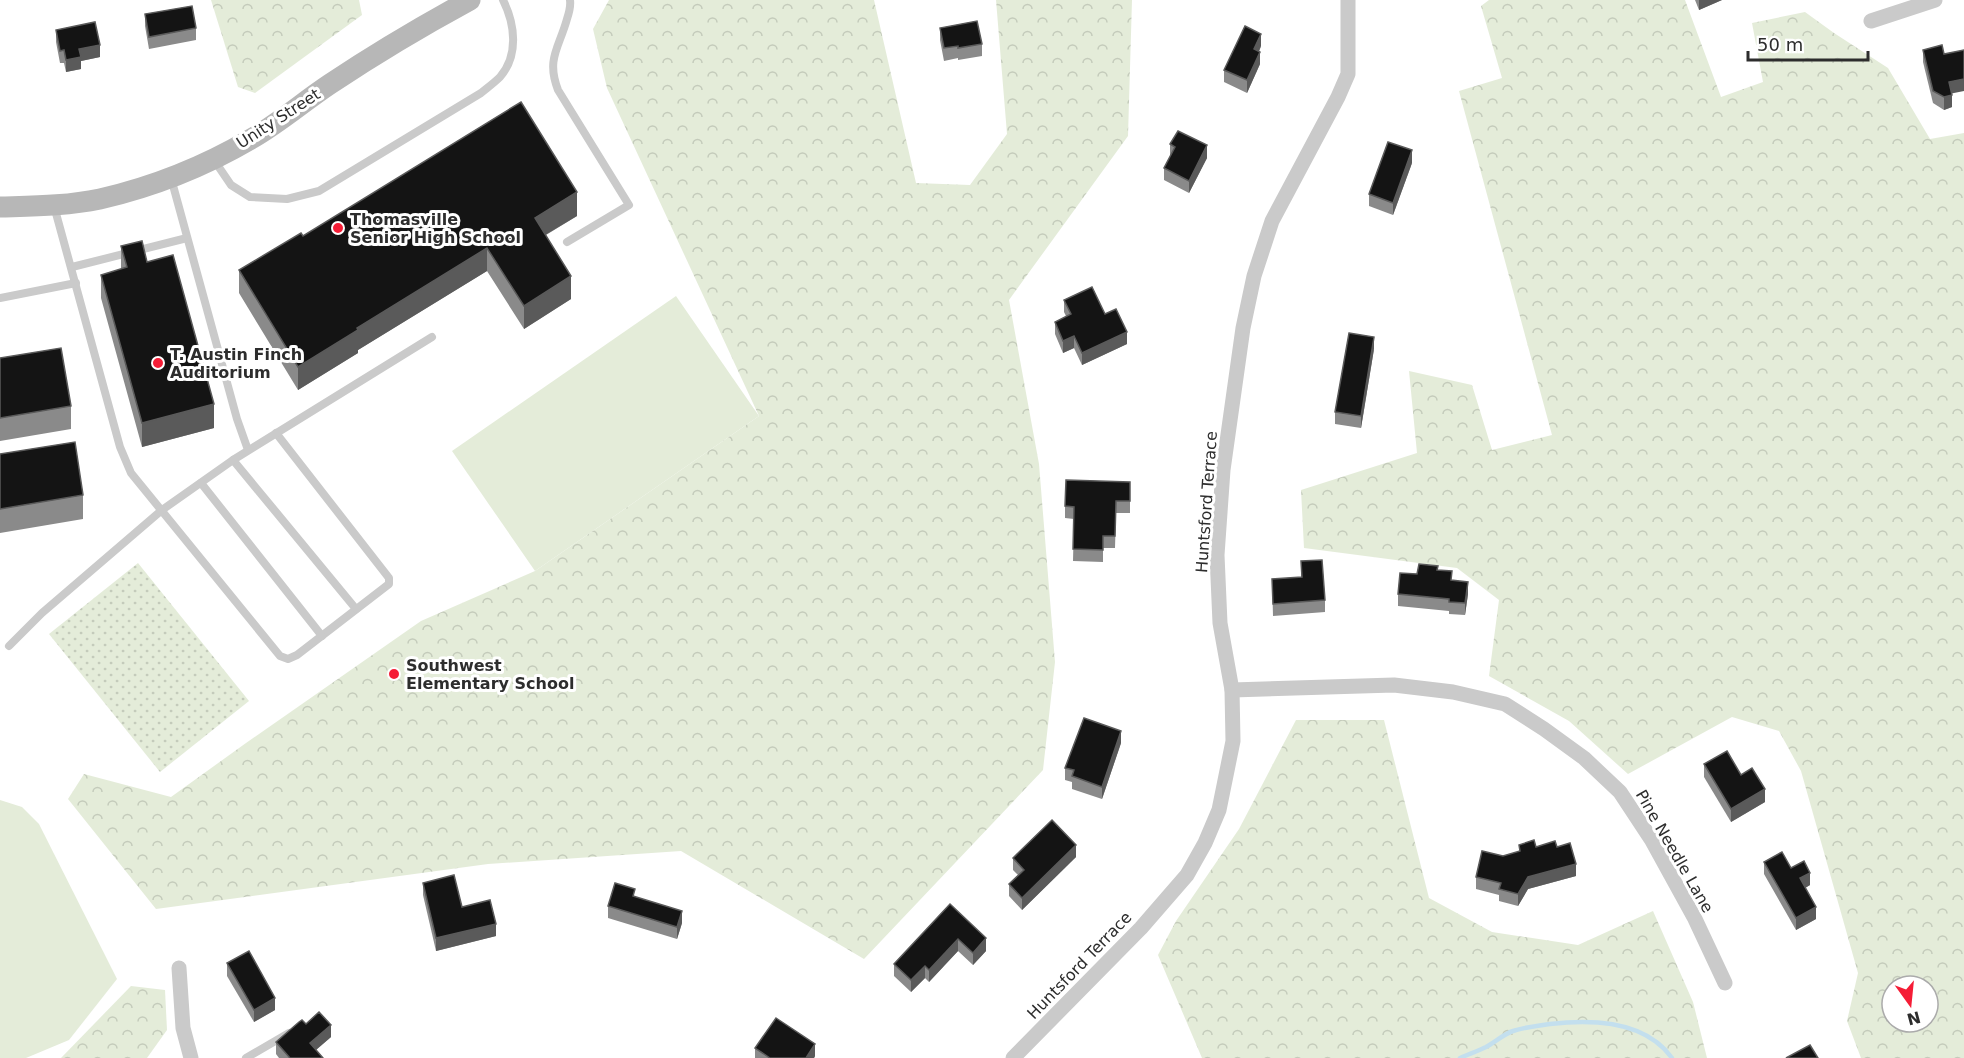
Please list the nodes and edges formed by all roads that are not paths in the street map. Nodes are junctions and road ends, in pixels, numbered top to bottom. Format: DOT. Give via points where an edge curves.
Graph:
graph roads {
  1 [pos="470,0"];
  2 [pos="503,0"];
  3 [pos="570,0"];
  4 [pos="1348,0"];
  5 [pos="1935,0"];
  6 [pos="1871,21"];
  7 [pos="213,158"];
  8 [pos="170,177"];
  9 [pos="54,204"];
  10 [pos="0,207"];
  11 [pos="187,238"];
  12 [pos="567,242"];
  13 [pos="72,267"];
  14 [pos="76,283"];
  15 [pos="0,298"];
  16 [pos="432,337"];
  17 [pos="276,433"];
  18 [pos="248,450"];
  19 [pos="233,460"];
  20 [pos="201,483"];
  21 [pos="162,510"];
  22 [pos="356,609"];
  23 [pos="322,636"];
  24 [pos="9,646"];
  25 [pos="1232,690"];
  26 [pos="179,968"];
  27 [pos="1725,983"];
  28 [pos="300,1026"];
  29 [pos="191,1058"];
  30 [pos="246,1058"];
  31 [pos="1013,1058"];
  1 -- 7 [label="street, Unity Street" via="406,35 252,139"];
  2 -- 7 [label="lane" via="514,33 511,56 501,76 481,93 319,191 287,199 250,197 231,185"];
  3 -- 12 [label="lane" via="552,75 629,205"];
  4 -- 25 [label="street, Huntsford Terrace" via="1348,74 1272,221 1254,276 1244,328 1223,470 1217,555 1220,623"];
  5 -- 6 [label="street"];
  7 -- 8 [label="street, Unity Street"];
  8 -- 9 [label="street, Unity Street" via="99,199"];
  8 -- 11 [label="lane"];
  9 -- 10 [label="street, Unity Street"];
  9 -- 13 [label="lane"];
  11 -- 13 [label="lane"];
  11 -- 18 [label="lane"];
  13 -- 14 [label="lane"];
  14 -- 15 [label="lane"];
  14 -- 21 [label="lane" via="120,447 131,473"];
  16 -- 17 [label="lane"];
  17 -- 18 [label="lane"];
  17 -- 22 [label="lane" via="389,578 389,584"];
  18 -- 19 [label="lane"];
  19 -- 20 [label="lane"];
  19 -- 22 [label="lane"];
  20 -- 21 [label="lane"];
  20 -- 23 [label="lane"];
  21 -- 23 [label="lane" via="280,656 288,659 297,655"];
  21 -- 24 [label="lane"];
  22 -- 23 [label="lane"];
  25 -- 27 [label="street, Pine Needle Lane" via="1394,685 1453,692 1505,704 1584,758 1620,792 1651,838"];
  25 -- 31 [label="street, Huntsford Terrace" via="1233,741 1219,810 1187,875 1141,928"];
  26 -- 29 [label="street" via="183,1028"];
  28 -- 30 [label="lane"];
}
